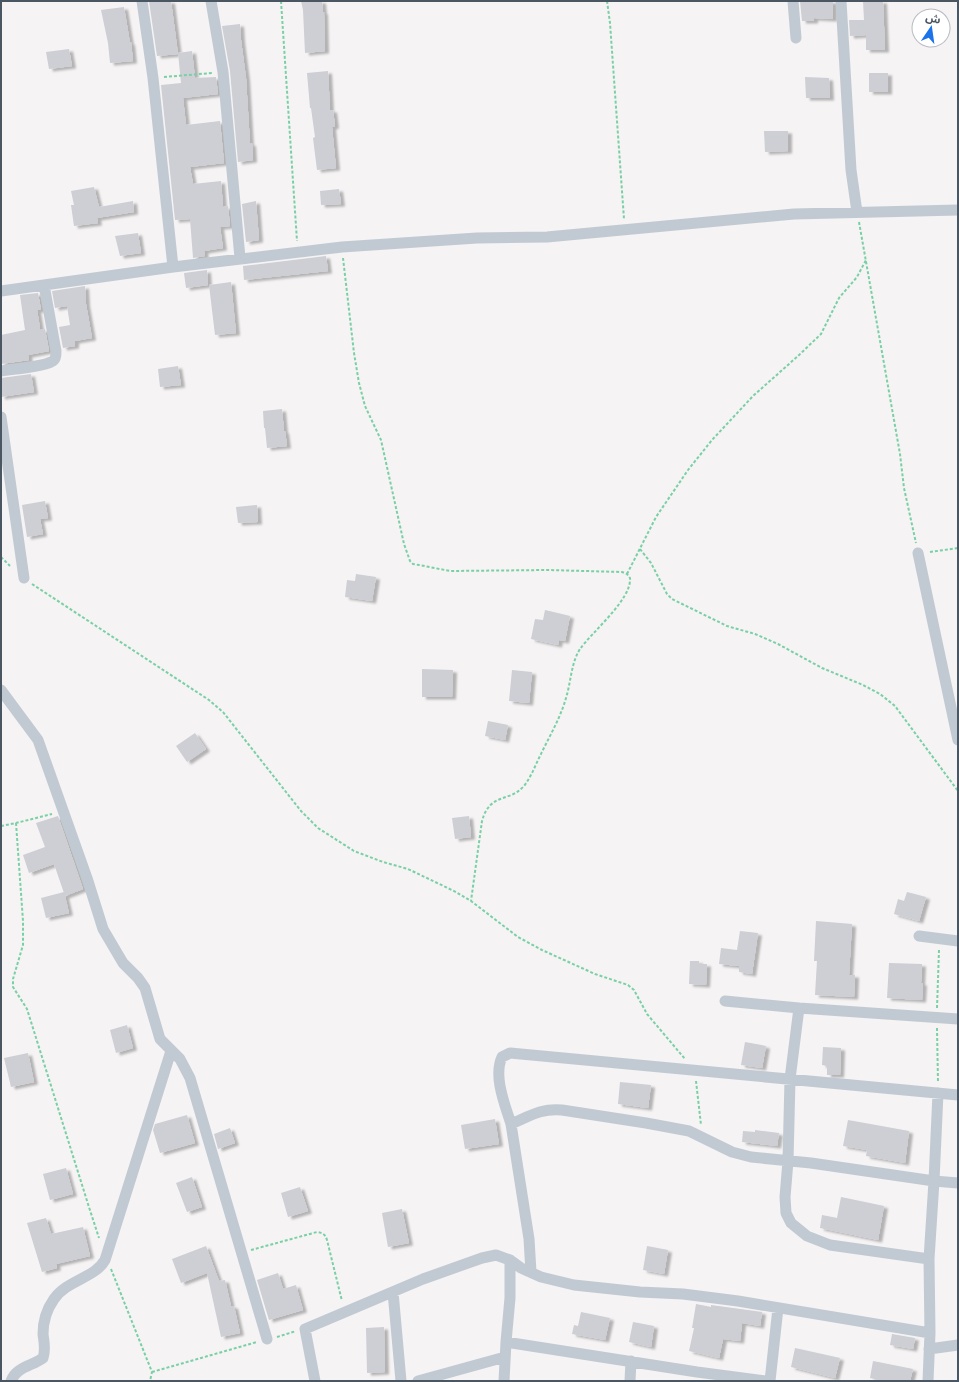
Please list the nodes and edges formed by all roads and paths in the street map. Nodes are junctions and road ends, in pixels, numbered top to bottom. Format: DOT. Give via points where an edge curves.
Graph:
graph roads {
  1 [pos="142,1"];
  2 [pos="211,1"];
  3 [pos="281,1"];
  4 [pos="607,1"];
  5 [pos="793,1"];
  6 [pos="841,1"];
  7 [pos="796,38"];
  8 [pos="223,72"];
  9 [pos="153,78"];
  10 [pos="958,210"];
  11 [pos="857,212"];
  12 [pos="624,229"];
  13 [pos="342,247"];
  14 [pos="298,252"];
  15 [pos="240,258"];
  16 [pos="866,260"];
  17 [pos="173,267"];
  18 [pos="44,285"];
  19 [pos="1,291"];
  20 [pos="1,371"];
  21 [pos="1,418"];
  22 [pos="958,548"];
  23 [pos="640,549"];
  24 [pos="918,554"];
  25 [pos="1,557"];
  26 [pos="627,574"];
  27 [pos="24,578"];
  28 [pos="1,690"];
  29 [pos="958,740"];
  30 [pos="958,791"];
  31 [pos="63,811"];
  32 [pos="16,823"];
  33 [pos="1,826"];
  34 [pos="471,901"];
  35 [pos="919,936"];
  36 [pos="958,941"];
  37 [pos="725,1001"];
  38 [pos="799,1008"];
  39 [pos="958,1019"];
  40 [pos="171,1051"];
  41 [pos="695,1070"];
  42 [pos="790,1079"];
  43 [pos="938,1093"];
  44 [pos="958,1095"];
  45 [pos="511,1124"];
  46 [pos="703,1138"];
  47 [pos="788,1161"];
  48 [pos="934,1181"];
  49 [pos="958,1183"];
  50 [pos="242,1252"];
  51 [pos="106,1258"];
  52 [pos="929,1259"];
  53 [pos="510,1260"];
  54 [pos="531,1272"];
  55 [pos="393,1292"];
  56 [pos="778,1308"];
  57 [pos="345,1312"];
  58 [pos="305,1329"];
  59 [pos="930,1333"];
  60 [pos="267,1339"];
  61 [pos="506,1342"];
  62 [pos="958,1345"];
  63 [pos="929,1348"];
  64 [pos="505,1358"];
  65 [pos="631,1361"];
  66 [pos="152,1372"];
  67 [pos="746,1380"];
  68 [pos="11,1381"];
  69 [pos="150,1381"];
  70 [pos="315,1381"];
  71 [pos="401,1381"];
  72 [pos="418,1381"];
  73 [pos="504,1381"];
  74 [pos="630,1381"];
  75 [pos="766,1381"];
  76 [pos="770,1381"];
  77 [pos="928,1381"];
  1 -- 9 [label="street"];
  2 -- 8 [label="street"];
  3 -- 14 [label="path"];
  4 -- 12 [label="path"];
  5 -- 7 [label="street"];
  6 -- 11 [label="street" via="851,170"];
  8 -- 9 [label="path"];
  8 -- 15 [label="street"];
  9 -- 17 [label="street"];
  10 -- 11 [label="street"];
  11 -- 12 [label="street" via="794,214"];
  11 -- 16 [label="path"];
  12 -- 13 [label="street" via="547,237 477,238"];
  13 -- 14 [label="street"];
  13 -- 26 [label="path" via="359,383 365,406 381,440 410,561 450,571 548,570"];
  14 -- 15 [label="street"];
  15 -- 17 [label="street"];
  16 -- 23 [label="path" via="857,277 839,298 821,334 753,396 712,440 672,492"];
  16 -- 24 [label="path" via="904,488"];
  17 -- 18 [label="street"];
  18 -- 19 [label="street"];
  18 -- 20 [label="street" via="56,358 52,362"];
  21 -- 27 [label="street"];
  22 -- 24 [label="path"];
  23 -- 26 [label="path"];
  23 -- 30 [label="path" via="672,599 727,626 778,644 822,668 880,694 895,706"];
  24 -- 29 [label="street"];
  25 -- 27 [label="path"];
  26 -- 34 [label="path" via="630,578 629,588 577,656 559,719 528,778 520,789 490,804 484,814"];
  27 -- 34 [label="path" via="209,700 223,712 318,828 354,851 408,869"];
  28 -- 31 [label="street" via="38,740"];
  31 -- 32 [label="path"];
  31 -- 40 [label="street" via="103,929 123,964 145,988 158,1034"];
  32 -- 33 [label="path"];
  32 -- 51 [label="path" via="23,945 12,985 27,1009"];
  34 -- 41 [label="path" via="524,940 595,974 628,985 634,990 648,1014"];
  35 -- 36 [label="street"];
  37 -- 38 [label="street"];
  38 -- 39 [label="street"];
  38 -- 42 [label="street"];
  40 -- 50 [label="street" via="180,1060 190,1078"];
  40 -- 51 [label="street"];
  41 -- 42 [label="street"];
  41 -- 45 [label="street" via="508,1053 501,1059 500,1077 501,1091"];
  41 -- 46 [label="path"];
  42 -- 43 [label="street"];
  42 -- 47 [label="street"];
  43 -- 44 [label="street"];
  43 -- 48 [label="street"];
  45 -- 46 [label="street" via="540,1111 552,1109 689,1131"];
  45 -- 54 [label="street" via="529,1239"];
  46 -- 47 [label="street" via="745,1156"];
  47 -- 48 [label="street"];
  47 -- 52 [label="street" via="786,1213 791,1223 808,1236 830,1245"];
  48 -- 49 [label="street"];
  48 -- 52 [label="street"];
  50 -- 57 [label="path" via="317,1232 324,1234"];
  50 -- 60 [label="street"];
  51 -- 66 [label="path"];
  51 -- 68 [label="street" via="98,1269 61,1290 57,1295 43,1323 46,1347 43,1358 14,1374"];
  52 -- 59 [label="street"];
  53 -- 54 [label="street"];
  53 -- 55 [label="street" via="496,1255 482,1258"];
  53 -- 61 [label="street"];
  54 -- 56 [label="street" via="574,1285 683,1294"];
  55 -- 57 [label="street"];
  55 -- 71 [label="street"];
  56 -- 59 [label="street"];
  56 -- 76 [label="street"];
  57 -- 58 [label="street"];
  58 -- 60 [label="path"];
  58 -- 70 [label="street"];
  59 -- 63 [label="street"];
  60 -- 66 [label="path"];
  61 -- 64 [label="street"];
  61 -- 65 [label="street"];
  62 -- 63 [label="street"];
  63 -- 77 [label="street"];
  64 -- 72 [label="street"];
  64 -- 73 [label="street"];
  65 -- 67 [label="street"];
  65 -- 74 [label="street"];
  66 -- 69 [label="path"];
  67 -- 75 [label="street"];
}
